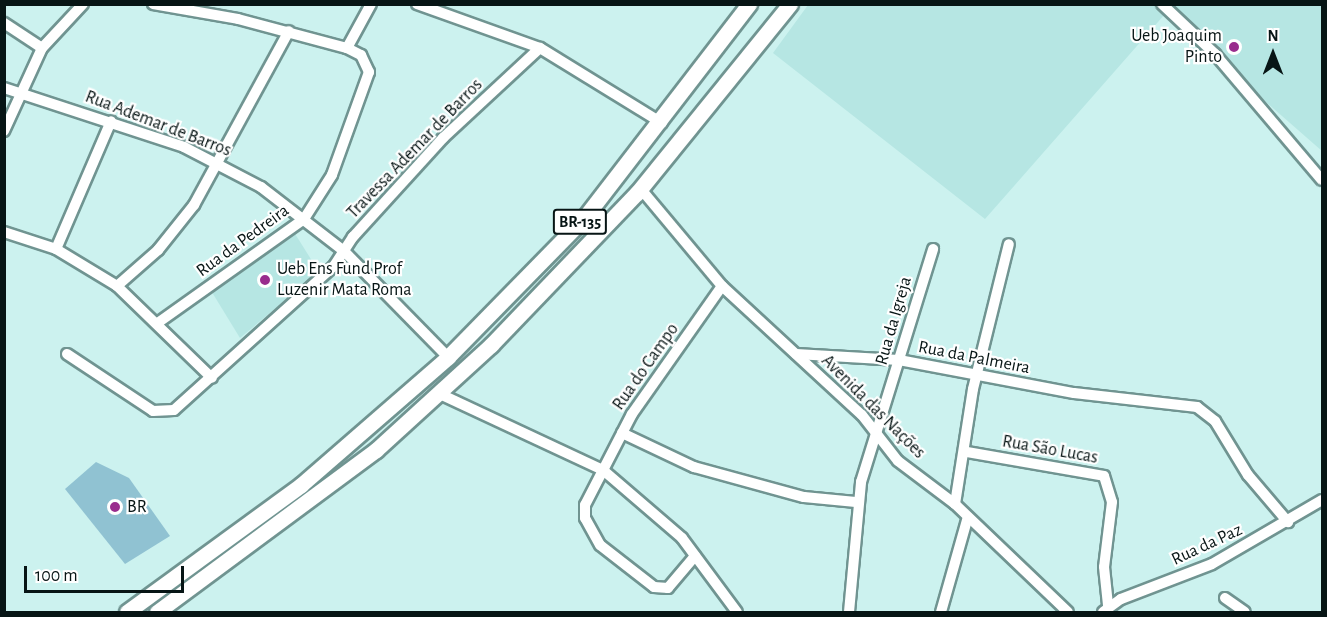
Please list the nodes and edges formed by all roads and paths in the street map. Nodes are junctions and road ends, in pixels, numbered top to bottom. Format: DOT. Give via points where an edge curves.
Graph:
graph roads {
  1 [pos="83,4"];
  2 [pos="153,4"];
  3 [pos="371,4"];
  4 [pos="417,4"];
  5 [pos="749,4"];
  6 [pos="790,4"];
  7 [pos="1161,4"];
  8 [pos="4,23"];
  9 [pos="289,31"];
  10 [pos="42,48"];
  11 [pos="347,48"];
  12 [pos="540,48"];
  13 [pos="4,88"];
  14 [pos="19,93"];
  15 [pos="111,121"];
  16 [pos="662,123"];
  17 [pos="4,131"];
  18 [pos="220,162"];
  19 [pos="1323,180"];
  20 [pos="640,188"];
  21 [pos="303,219"];
  22 [pos="4,232"];
  23 [pos="1010,244"];
  24 [pos="56,249"];
  25 [pos="933,249"];
  26 [pos="345,252"];
  27 [pos="117,286"];
  28 [pos="722,286"];
  29 [pos="159,322"];
  30 [pos="67,354"];
  31 [pos="796,354"];
  32 [pos="448,357"];
  33 [pos="899,360"];
  34 [pos="978,372"];
  35 [pos="212,378"];
  36 [pos="440,393"];
  37 [pos="622,433"];
  38 [pos="876,435"];
  39 [pos="967,452"];
  40 [pos="603,470"];
  41 [pos="1323,500"];
  42 [pos="856,502"];
  43 [pos="954,504"];
  44 [pos="967,520"];
  45 [pos="1288,522"];
  46 [pos="695,556"];
  47 [pos="1225,598"];
  48 [pos="1057,608"];
  49 [pos="1105,609"];
  50 [pos="127,612"];
  51 [pos="157,612"];
  52 [pos="737,612"];
  53 [pos="849,612"];
  54 [pos="941,612"];
  55 [pos="1068,612"];
  56 [pos="1245,612"];
  1 -- 10 [label="street"];
  2 -- 9 [label="street"];
  3 -- 11 [label="street"];
  4 -- 12 [label="street"];
  5 -- 16 [label="highway, BR-135"];
  6 -- 20 [label="highway, BR-135"];
  7 -- 19 [label="street" via="1215,54"];
  8 -- 10 [label="street"];
  9 -- 11 [label="street"];
  9 -- 18 [label="street"];
  10 -- 14 [label="street"];
  11 -- 21 [label="street, Rua da Pedreira" via="367,63 367,88 332,175"];
  12 -- 16 [label="street"];
  12 -- 26 [label="street, Travessa Ademar de Barros" via="444,138"];
  13 -- 14 [label="street, Rua Ademar de Barros"];
  14 -- 15 [label="street, Rua Ademar de Barros"];
  14 -- 17 [label="street"];
  15 -- 18 [label="street, Rua Ademar de Barros"];
  15 -- 24 [label="street"];
  16 -- 32 [label="highway, BR-135" via="534,272"];
  18 -- 21 [label="street, Rua Ademar de Barros"];
  18 -- 27 [label="street" via="178,228"];
  20 -- 28 [label="street, Avenida das Nações"];
  20 -- 36 [label="highway, BR-135"];
  21 -- 26 [label="street, Rua Ademar de Barros"];
  21 -- 29 [label="street, Rua da Pedreira"];
  22 -- 24 [label="street"];
  23 -- 34 [label="street"];
  24 -- 27 [label="street"];
  25 -- 33 [label="street, Rua da Igreja"];
  26 -- 32 [label="street, Rua Ademar de Barros"];
  26 -- 35 [label="street, Travessa Ademar de Barros"];
  27 -- 29 [label="street"];
  28 -- 31 [label="street, Avenida das Nações"];
  28 -- 37 [label="street, Rua do Campo"];
  29 -- 35 [label="street"];
  30 -- 35 [label="street, Travessa Ademar de Barros" via="164,413"];
  31 -- 33 [label="street, Rua da Palmeira"];
  31 -- 38 [label="street, Avenida das Nações" via="862,415"];
  32 -- 50 [label="highway, BR-135" via="301,485"];
  33 -- 34 [label="street, Rua da Palmeira"];
  33 -- 38 [label="street, Rua da Igreja"];
  34 -- 39 [label="street"];
  34 -- 45 [label="street, Rua da Palmeira" via="1074,393 1197,407 1215,421 1248,475"];
  36 -- 40 [label="street"];
  36 -- 51 [label="highway, BR-135" via="327,489"];
  37 -- 40 [label="street, Rua do Campo"];
  37 -- 42 [label="street" via="694,467 786,493"];
  38 -- 42 [label="street, Rua da Igreja"];
  38 -- 43 [label="street, Avenida das Nações" via="898,461"];
  39 -- 43 [label="street"];
  39 -- 49 [label="street, Rua São Lucas" via="1104,476 1112,502 1104,567"];
  40 -- 46 [label="street" via="682,538"];
  40 -- 46 [label="street, Rua do Campo" via="587,499 585,518 608,554 662,590"];
  41 -- 45 [label="street, Rua da Paz"];
  42 -- 53 [label="street, Rua da Igreja"];
  43 -- 44 [label="street, Avenida das Nações"];
  44 -- 48 [label="street, Avenida das Nações"];
  44 -- 54 [label="street"];
  45 -- 49 [label="street, Rua da Paz" via="1212,564"];
  46 -- 52 [label="street"];
  47 -- 56 [label="street"];
  48 -- 55 [label="street, Avenida das Nações"];
}
